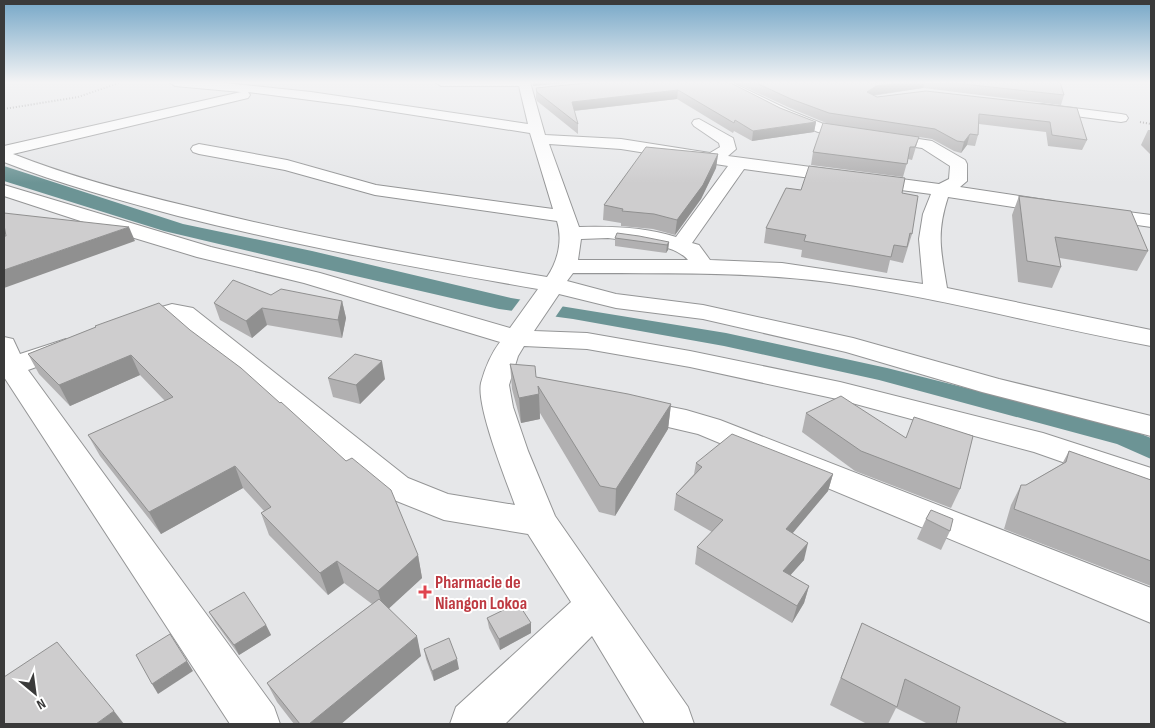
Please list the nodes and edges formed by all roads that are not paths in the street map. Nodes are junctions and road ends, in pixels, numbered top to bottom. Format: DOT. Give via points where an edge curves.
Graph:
graph roads {
  1 [pos="152,116"];
  2 [pos="456,116"];
  3 [pos="534,116"];
  4 [pos="790,116"];
  5 [pos="1106,116"];
  6 [pos="1121,118"];
  7 [pos="699,123"];
  8 [pos="538,134"];
  9 [pos="200,149"];
  10 [pos="4,151"];
  11 [pos="4,156"];
  12 [pos="713,158"];
  13 [pos="739,162"];
  14 [pos="4,190"];
  15 [pos="941,191"];
  16 [pos="1065,209"];
  17 [pos="1084,212"];
  18 [pos="1151,222"];
  19 [pos="569,225"];
  20 [pos="680,246"];
  21 [pos="700,268"];
  22 [pos="936,294"];
  23 [pos="542,301"];
  24 [pos="1151,338"];
  25 [pos="8,356"];
  26 [pos="606,402"];
  27 [pos="1151,426"];
  28 [pos="1151,481"];
  29 [pos="539,522"];
  30 [pos="595,604"];
  31 [pos="1151,606"];
  32 [pos="257,724"];
  33 [pos="473,724"];
  34 [pos="671,724"];
  1 -- 10 [label="street"];
  2 -- 8 [label="street"];
  3 -- 8 [label="street"];
  4 -- 15 [label="street" via="823,129 926,144 959,164 958,181"];
  5 -- 6 [label="street"];
  7 -- 12 [label="street" via="727,141 728,149"];
  8 -- 12 [label="street"];
  8 -- 19 [label="street"];
  9 -- 19 [label="street" via="287,165 375,190"];
  11 -- 23 [label="street" via="56,176 147,202 261,231 396,258"];
  12 -- 13 [label="street"];
  13 -- 15 [label="street"];
  13 -- 20 [label="street"];
  14 -- 23 [label="street" via="124,229 312,278"];
  15 -- 16 [label="street"];
  15 -- 22 [label="street" via="928,239"];
  17 -- 18 [label="street"];
  19 -- 20 [label="street" via="660,239"];
  19 -- 23 [label="street"];
  20 -- 21 [label="street" via="699,258"];
  21 -- 22 [label="street" via="781,270"];
  21 -- 23 [label="street"];
  22 -- 24 [label="street"];
  23 -- 27 [label="street" via="616,301 703,312 844,344"];
  23 -- 28 [label="street" via="586,342 690,359 840,391 1043,444"];
  23 -- 29 [label="street" via="504,356 511,376 495,385 498,408 512,452"];
  25 -- 29 [label="street" via="102,334 172,311 184,314 396,487 444,507"];
  25 -- 32 [label="street"];
  26 -- 31 [label="street" via="709,428"];
  29 -- 30 [label="street"];
  30 -- 33 [label="street"];
  30 -- 34 [label="street"];
}
